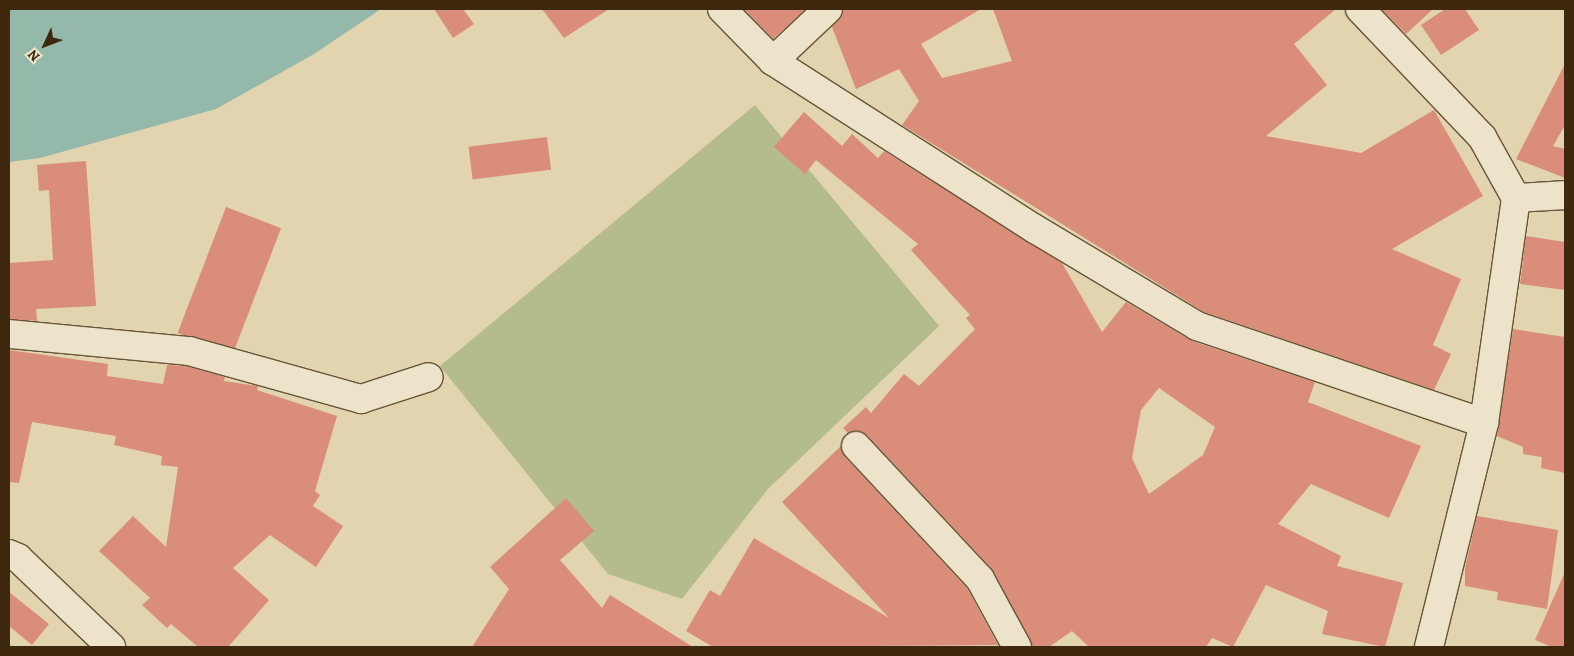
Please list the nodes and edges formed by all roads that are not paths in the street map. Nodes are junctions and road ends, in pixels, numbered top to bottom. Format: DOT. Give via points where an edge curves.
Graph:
graph roads {
  1 [pos="722,9"];
  2 [pos="828,9"];
  3 [pos="1360,9"];
  4 [pos="773,61"];
  5 [pos="1565,195"];
  6 [pos="1516,198"];
  7 [pos="9,334"];
  8 [pos="429,377"];
  9 [pos="1484,423"];
  10 [pos="856,446"];
  11 [pos="9,554"];
  12 [pos="98,644"];
  13 [pos="1018,647"];
  14 [pos="1429,647"];
  1 -- 4 [label="street"];
  2 -- 4 [label="street"];
  3 -- 6 [label="street" via="1482,137"];
  4 -- 9 [label="street" via="1034,229 1197,326"];
  5 -- 6 [label="street"];
  6 -- 9 [label="street"];
  7 -- 8 [label="street" via="189,351 360,398"];
  9 -- 14 [label="street"];
  10 -- 13 [label="street" via="980,579"];
  11 -- 12 [label="street" via="18,558"];
}
